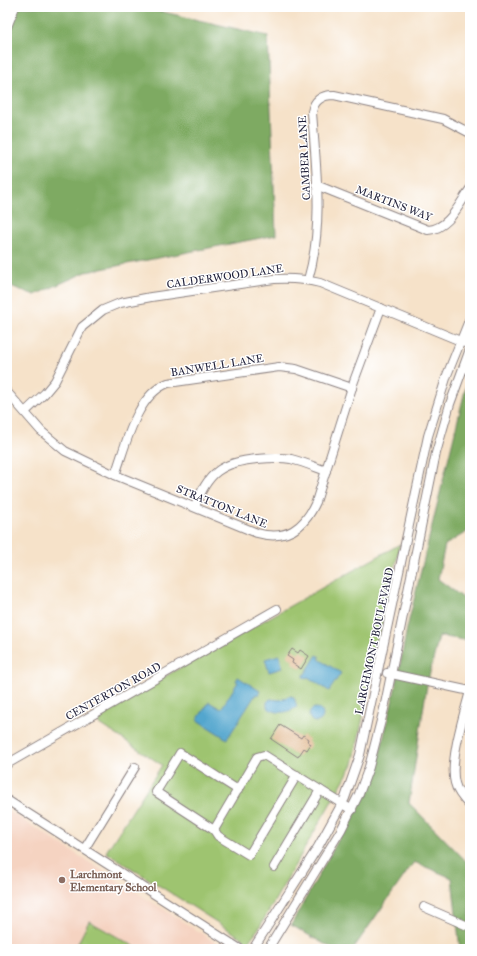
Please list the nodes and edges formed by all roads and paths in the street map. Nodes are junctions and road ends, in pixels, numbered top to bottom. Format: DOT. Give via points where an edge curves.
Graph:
graph roads {
  1 [pos="15,7"];
  2 [pos="7,26"];
  3 [pos="470,133"];
  4 [pos="316,185"];
  5 [pos="470,189"];
  6 [pos="308,280"];
  7 [pos="381,308"];
  8 [pos="470,318"];
  9 [pos="460,341"];
  10 [pos="470,344"];
  11 [pos="470,349"];
  12 [pos="352,388"];
  13 [pos="7,392"];
  14 [pos="25,412"];
  15 [pos="326,471"];
  16 [pos="115,475"];
  17 [pos="195,507"];
  18 [pos="277,609"];
  19 [pos="379,671"];
  20 [pos="391,674"];
  21 [pos="470,691"];
  22 [pos="7,764"];
  23 [pos="135,767"];
  24 [pos="298,775"];
  25 [pos="238,790"];
  26 [pos="320,790"];
  27 [pos="7,800"];
  28 [pos="341,804"];
  29 [pos="470,806"];
  30 [pos="352,810"];
  31 [pos="214,830"];
  32 [pos="85,848"];
  33 [pos="274,867"];
  34 [pos="424,907"];
  35 [pos="470,927"];
  36 [pos="240,949"];
  37 [pos="253,949"];
  38 [pos="268,949"];
  1 -- 2 [label="street"];
  3 -- 4 [label="street, CAMBER LANE" via="451,122 435,117 334,96 321,97 316,101 312,112"];
  4 -- 5 [label="street, MARTINS WAY" via="428,230 435,230 445,224"];
  4 -- 6 [label="street, CAMBER LANE" via="317,240"];
  6 -- 7 [label="street, CALDERWOOD LANE"];
  6 -- 14 [label="street, CALDERWOOD LANE" via="274,279 150,297 120,303 103,310 82,327 55,380"];
  7 -- 9 [label="street, CALDERWOOD LANE"];
  7 -- 12 [label="street, STRATTON LANE"];
  8 -- 9 [label="street, LARCHMONT BOULEVARD"];
  9 -- 10 [label="street, CALDERWOOD LANE"];
  9 -- 19 [label="street, LARCHMONT BOULEVARD" via="428,436"];
  11 -- 20 [label="street, LARCHMONT BOULEVARD" via="450,404 438,448"];
  12 -- 15 [label="street, STRATTON LANE"];
  12 -- 16 [label="street, BANWELL LANE" via="288,367 168,383 156,389 142,406"];
  13 -- 14 [label="street, STRATTON LANE"];
  14 -- 16 [label="street, STRATTON LANE" via="56,446"];
  15 -- 17 [label="street" via="291,459 233,463 222,467 209,479 202,488"];
  15 -- 17 [label="street, STRATTON LANE" via="312,510 301,525 285,535 257,533"];
  16 -- 17 [label="street, STRATTON LANE"];
  18 -- 22 [label="street, CENTERTON ROAD"];
  19 -- 20 [label="street"];
  19 -- 28 [label="street, LARCHMONT BOULEVARD" via="364,739"];
  20 -- 21 [label="street"];
  20 -- 30 [label="street, LARCHMONT BOULEVARD" via="373,753"];
  21 -- 29 [label="street" via="453,766 455,782 462,797"];
  23 -- 32 [label="street"];
  24 -- 25 [label="street" via="264,755 258,757"];
  24 -- 26 [label="street"];
  24 -- 31 [label="street" via="249,855 218,836"];
  25 -- 31 [label="street"];
  25 -- 31 [label="street" via="180,753 156,792"];
  26 -- 28 [label="street"];
  26 -- 33 [label="street"];
  27 -- 32 [label="street"];
  28 -- 30 [label="street"];
  28 -- 37 [label="street, LARCHMONT BOULEVARD" via="318,847"];
  30 -- 38 [label="street, LARCHMONT BOULEVARD"];
  32 -- 36 [label="street"];
  34 -- 35 [label="street"];
}
